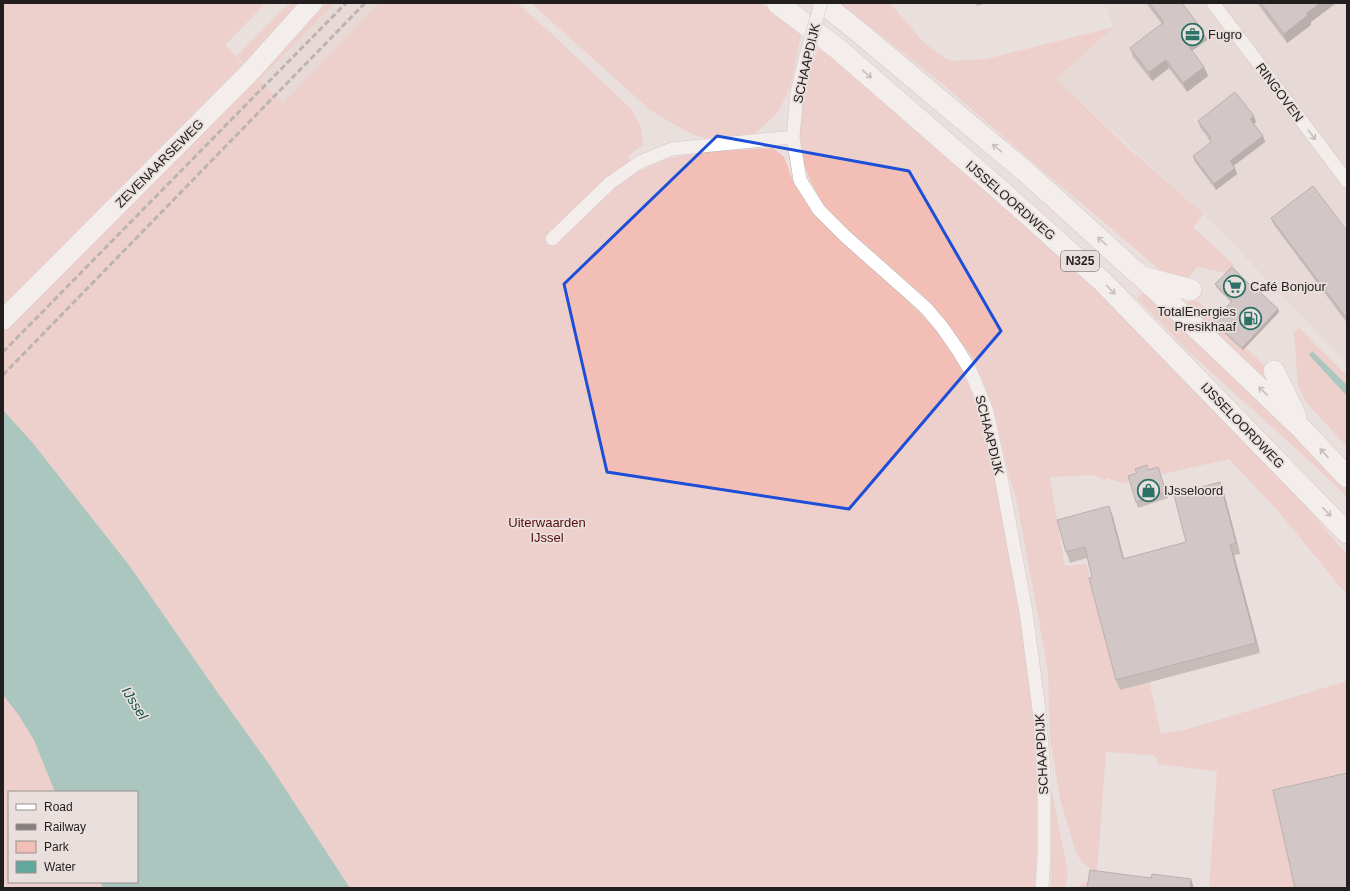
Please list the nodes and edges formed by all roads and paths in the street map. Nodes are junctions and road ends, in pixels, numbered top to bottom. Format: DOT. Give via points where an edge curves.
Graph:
graph roads {
  1 [pos="312,3"];
  2 [pos="777,3"];
  3 [pos="821,3"];
  4 [pos="1213,3"];
  5 [pos="793,137"];
  6 [pos="1347,181"];
  7 [pos="552,239"];
  8 [pos="1141,277"];
  9 [pos="1191,290"];
  10 [pos="3,320"];
  11 [pos="1274,371"];
  12 [pos="1301,428"];
  13 [pos="1347,478"];
  14 [pos="1347,533"];
  15 [pos="1042,888"];
  1 -- 10 [label="main road, ZEVENAARSEWEG" via="251,71"];
  2 -- 14 [label="highway, IJSSELOORDWEG / N325, one-way" via="844,54 1103,282"];
  3 -- 5 [label="street, SCHAAPDIJK, bridge" via="797,93"];
  8 -- 3 [label="highway, N325, one-way" via="1026,173"];
  4 -- 6 [label="street, RINGOVEN, one-way"];
  5 -- 7 [label="street" via="672,149 640,162 610,183"];
  5 -- 15 [label="street, SCHAAPDIJK" via="800,180 819,210 926,308 958,350 981,396 992,432 1004,491 1037,689 1044,770"];
  8 -- 9 [label="highway"];
  12 -- 8 [label="highway, N325, one-way"];
  11 -- 12 [label="highway"];
  13 -- 12 [label="highway, N325, one-way"];
}
